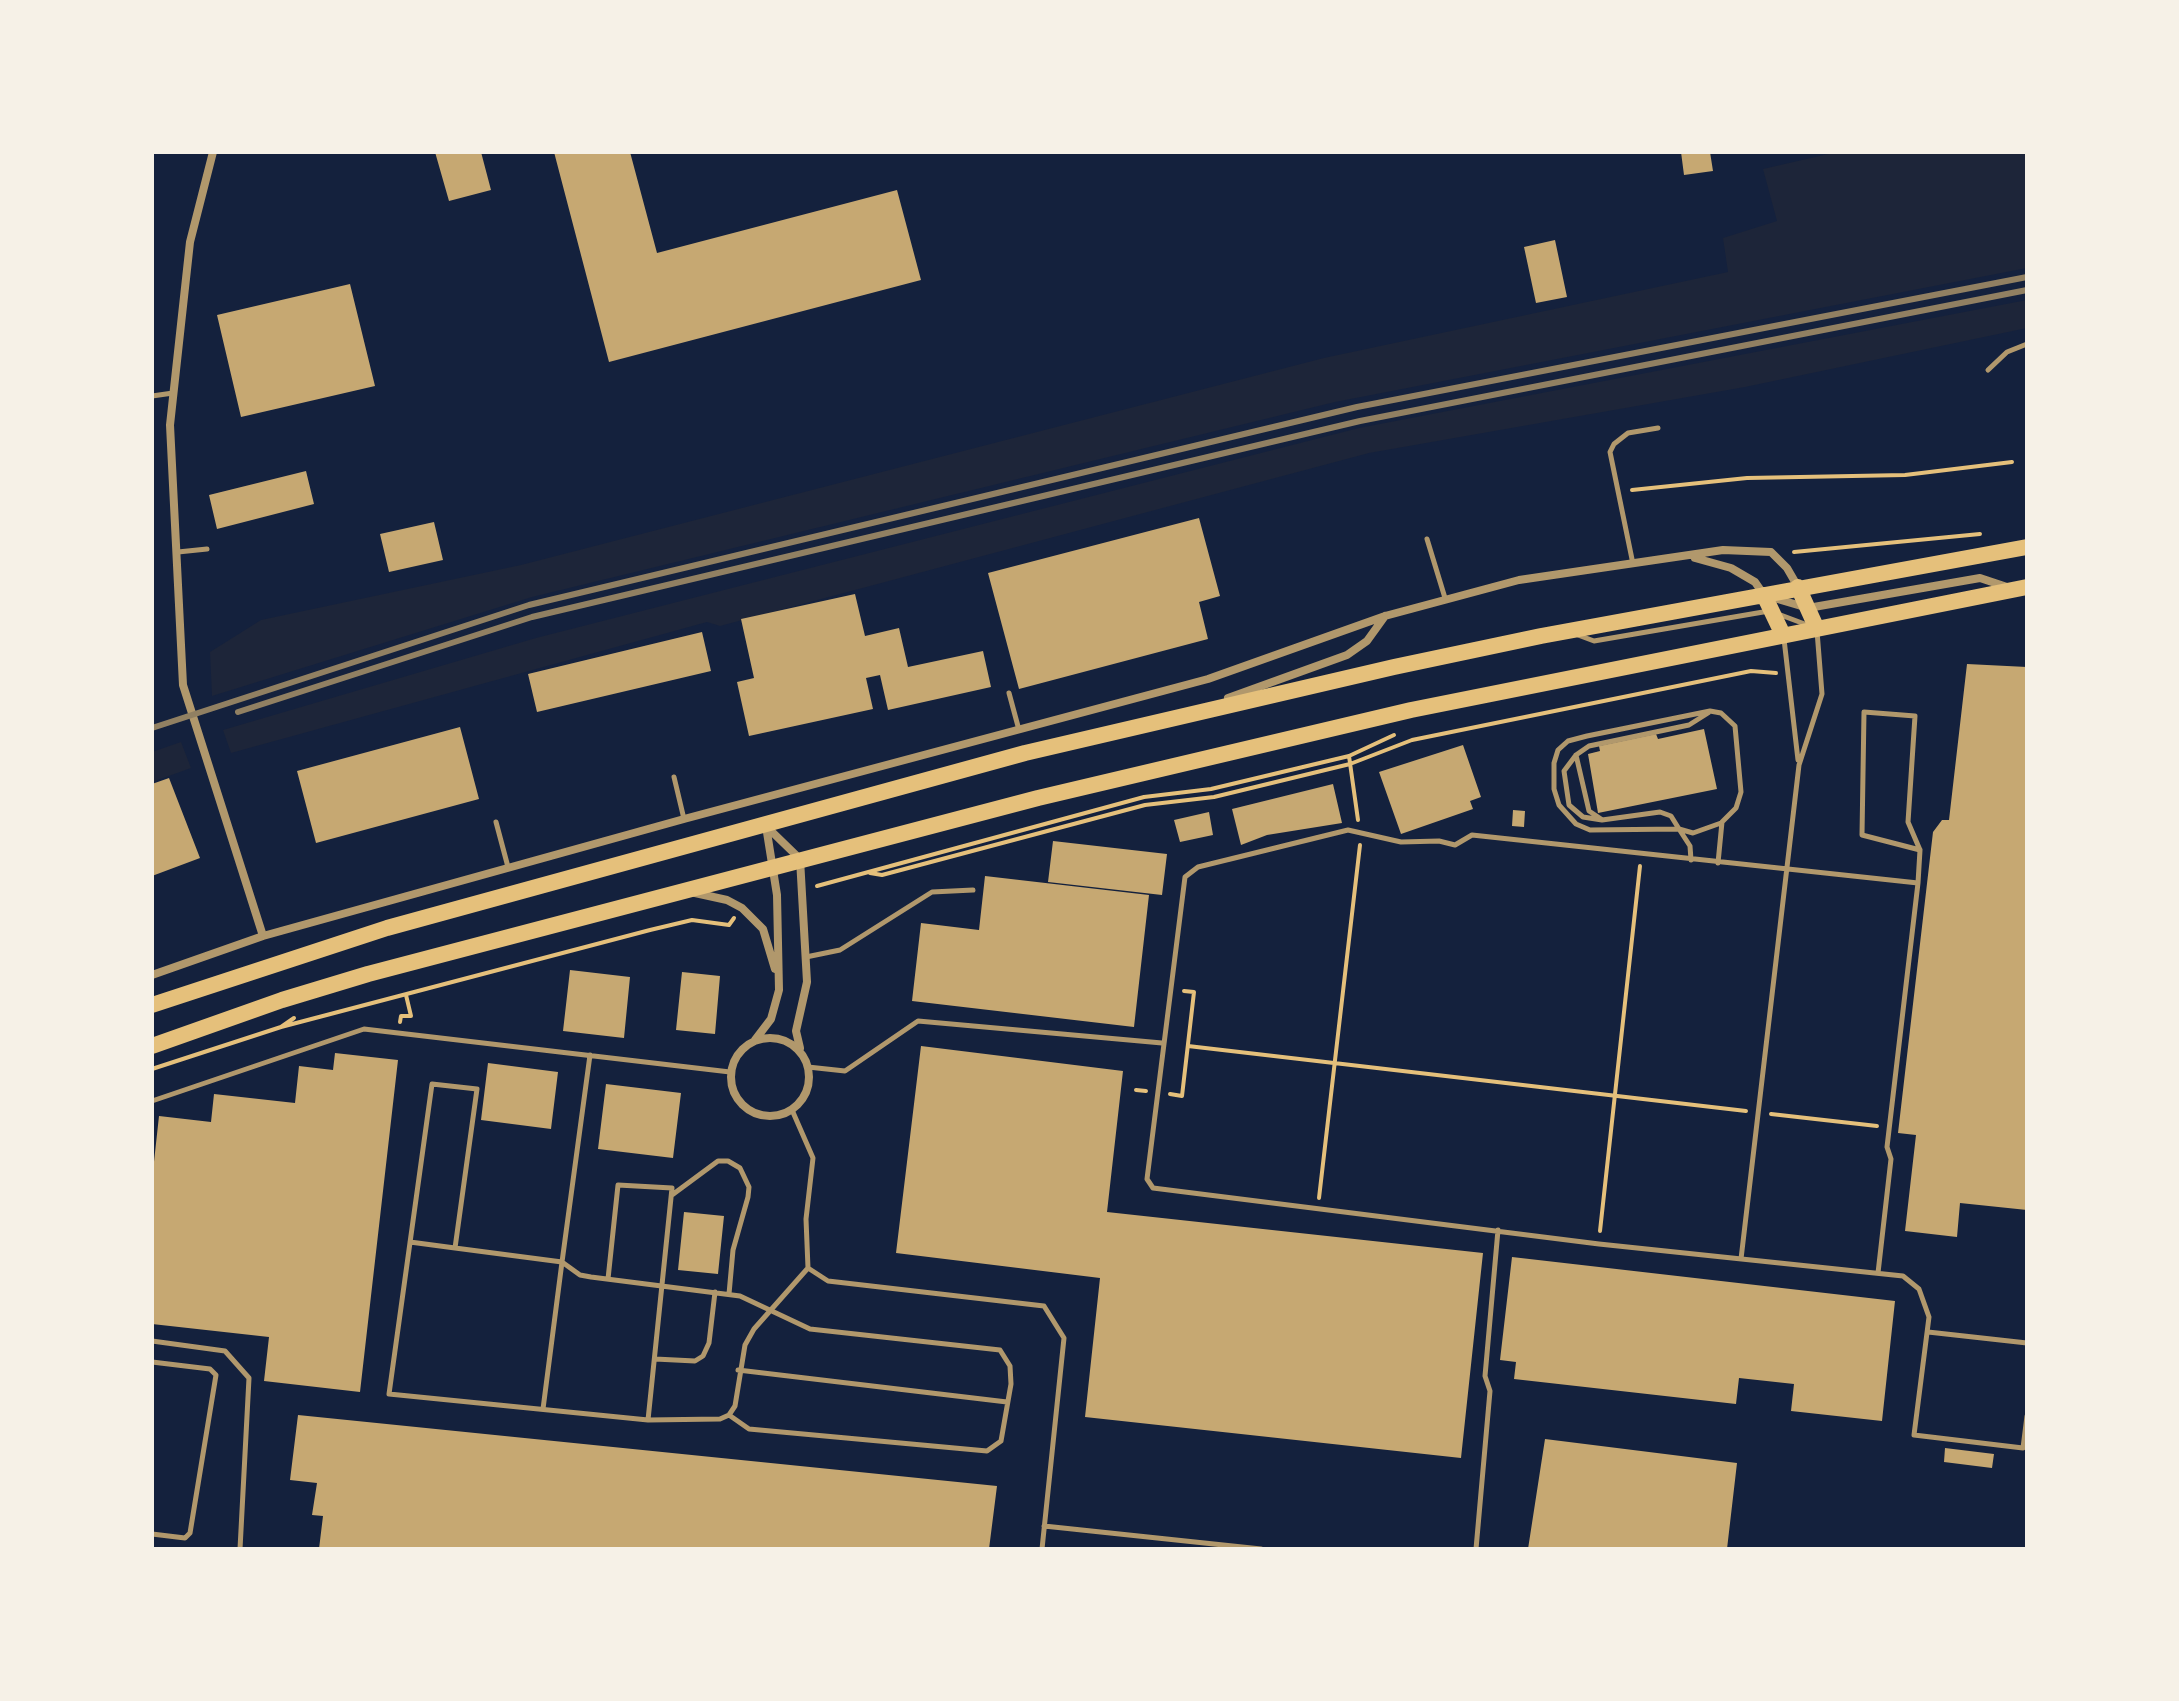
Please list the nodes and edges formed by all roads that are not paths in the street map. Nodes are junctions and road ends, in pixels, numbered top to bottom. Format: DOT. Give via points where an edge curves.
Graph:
graph roads {
  1 [pos="213,152"];
  2 [pos="2027,344"];
  3 [pos="1988,370"];
  4 [pos="174,393"];
  5 [pos="152,396"];
  6 [pos="1658,428"];
  7 [pos="1427,539"];
  8 [pos="2027,547"];
  9 [pos="207,549"];
  10 [pos="178,552"];
  11 [pos="1690,557"];
  12 [pos="1633,565"];
  13 [pos="1798,587"];
  14 [pos="2021,589"];
  15 [pos="1764,595"];
  16 [pos="1445,598"];
  17 [pos="1808,608"];
  18 [pos="1771,611"];
  19 [pos="1385,616"];
  20 [pos="1817,629"];
  21 [pos="1567,631"];
  22 [pos="1783,635"];
  23 [pos="1009,693"];
  24 [pos="1710,711"];
  25 [pos="1163,721"];
  26 [pos="1019,730"];
  27 [pos="1576,755"];
  28 [pos="1799,765"];
  29 [pos="674,777"];
  30 [pos="684,819"];
  31 [pos="1602,820"];
  32 [pos="496,822"];
  33 [pos="1722,822"];
  34 [pos="766,826"];
  35 [pos="1679,829"];
  36 [pos="1920,850"];
  37 [pos="800,859"];
  38 [pos="1691,860"];
  39 [pos="1718,863"];
  40 [pos="773,866"];
  41 [pos="1786,867"];
  42 [pos="508,868"];
  43 [pos="1918,883"];
  44 [pos="680,890"];
  45 [pos="973,890"];
  46 [pos="263,936"];
  47 [pos="806,957"];
  48 [pos="152,975"];
  49 [pos="779,990"];
  50 [pos="152,1005"];
  51 [pos="755,1040"];
  52 [pos="1163,1043"];
  53 [pos="152,1046"];
  54 [pos="802,1053"];
  55 [pos="590,1055"];
  56 [pos="808,1067"];
  57 [pos="730,1072"];
  58 [pos="152,1101"];
  59 [pos="792,1110"];
  60 [pos="672,1195"];
  61 [pos="1498,1230"];
  62 [pos="410,1242"];
  63 [pos="455,1248"];
  64 [pos="1741,1259"];
  65 [pos="562,1262"];
  66 [pos="808,1268"];
  67 [pos="1878,1273"];
  68 [pos="608,1279"];
  69 [pos="663,1286"];
  70 [pos="715,1292"];
  71 [pos="729,1294"];
  72 [pos="772,1309"];
  73 [pos="1928,1332"];
  74 [pos="152,1341"];
  75 [pos="2027,1343"];
  76 [pos="655,1359"];
  77 [pos="152,1362"];
  78 [pos="738,1370"];
  79 [pos="1008,1402"];
  80 [pos="543,1409"];
  81 [pos="729,1415"];
  82 [pos="2027,1416"];
  83 [pos="648,1420"];
  84 [pos="1044,1526"];
  85 [pos="152,1534"];
  86 [pos="240,1549"];
  87 [pos="1042,1549"];
  88 [pos="1261,1549"];
  89 [pos="1476,1549"];
  1 -- 4 [label="street" via="190,242"];
  2 -- 3 [label="lane" via="2007,352"];
  4 -- 5 [label="lane"];
  4 -- 10 [label="street" via="170,425"];
  6 -- 12 [label="lane" via="1628,433 1610,452"];
  7 -- 16 [label="lane"];
  8 -- 13 [label="highway"];
  9 -- 10 [label="lane"];
  10 -- 46 [label="street" via="183,685"];
  11 -- 12 [label="street"];
  11 -- 13 [label="street" via="1723,550 1771,552"];
  11 -- 15 [label="street" via="1745,575"];
  12 -- 16 [label="street" via="1519,580"];
  13 -- 15 [label="highway"];
  13 -- 17 [label="highway"];
  14 -- 17 [label="street" via="1980,578"];
  14 -- 20 [label="highway"];
  15 -- 17 [label="street"];
  15 -- 18 [label="highway"];
  15 -- 21 [label="highway"];
  16 -- 19 [label="street"];
  17 -- 20 [label="highway"];
  18 -- 20 [label="lane"];
  18 -- 21 [label="lane" via="1594,641"];
  18 -- 22 [label="highway"];
  19 -- 25 [label="street" via="1367,641 1347,655"];
  19 -- 26 [label="street" via="1208,679"];
  20 -- 22 [label="highway"];
  20 -- 28 [label="lane" via="1822,694"];
  21 -- 25 [label="highway"];
  22 -- 28 [label="lane"];
  22 -- 37 [label="highway" via="1285,738"];
  23 -- 26 [label="lane"];
  24 -- 27 [label="lane" via="1689,725 1589,746"];
  24 -- 33 [label="lane" via="1735,726 1739,743 1741,792 1736,808"];
  24 -- 35 [label="lane" via="1568,741 1554,763 1559,805 1576,824 1590,830"];
  25 -- 34 [label="highway" via="1010,757"];
  26 -- 30 [label="street"];
  27 -- 31 [label="lane" via="1589,811"];
  27 -- 31 [label="lane" via="1564,771 1569,805 1583,817"];
  28 -- 41 [label="lane"];
  29 -- 30 [label="lane"];
  30 -- 42 [label="street"];
  31 -- 35 [label="lane" via="1660,812 1671,816"];
  32 -- 42 [label="lane"];
  33 -- 35 [label="lane" via="1693,833"];
  33 -- 39 [label="lane"];
  34 -- 37 [label="street"];
  34 -- 40 [label="street"];
  34 -- 50 [label="highway" via="387,928"];
  35 -- 38 [label="lane" via="1690,846"];
  36 -- 36 [label="lane" via="1862,835 1864,712 1915,716 1908,822"];
  36 -- 43 [label="lane"];
  37 -- 40 [label="highway"];
  37 -- 47 [label="street"];
  38 -- 39 [label="lane"];
  38 -- 52 [label="lane" via="1472,835 1455,845 1401,842 1348,830 1189,872 1180,898"];
  39 -- 41 [label="lane"];
  40 -- 44 [label="highway"];
  40 -- 49 [label="street"];
  41 -- 43 [label="lane"];
  41 -- 64 [label="lane"];
  42 -- 46 [label="street"];
  43 -- 67 [label="lane"];
  44 -- 49 [label="street" via="727,900 763,929"];
  44 -- 53 [label="highway" via="282,1000"];
  45 -- 47 [label="lane" via="932,892 840,950"];
  46 -- 48 [label="street"];
  47 -- 54 [label="street" via="804,1003 796,1031"];
  49 -- 51 [label="street" via="771,1019"];
  51 -- 54 [label="street" via="781,1039"];
  51 -- 57 [label="street" via="738,1053"];
  52 -- 56 [label="lane" via="918,1021 845,1071"];
  52 -- 61 [label="lane" via="1147,1179 1157,1190"];
  54 -- 56 [label="street"];
  55 -- 57 [label="lane"];
  55 -- 58 [label="lane" via="364,1029"];
  55 -- 65 [label="lane"];
  56 -- 59 [label="street" via="807,1092"];
  57 -- 59 [label="street" via="735,1097 755,1114 767,1117"];
  59 -- 66 [label="lane" via="813,1158 806,1219"];
  60 -- 68 [label="lane" via="672,1188 618,1185"];
  60 -- 69 [label="lane"];
  60 -- 71 [label="lane" via="718,1161 740,1168 749,1187 733,1250"];
  61 -- 64 [label="lane"];
  61 -- 89 [label="lane"];
  62 -- 63 [label="lane"];
  62 -- 63 [label="lane" via="432,1084 477,1089"];
  62 -- 80 [label="lane" via="389,1394"];
  63 -- 65 [label="lane"];
  64 -- 67 [label="lane"];
  65 -- 68 [label="lane" via="580,1275"];
  65 -- 80 [label="lane"];
  66 -- 72 [label="lane"];
  66 -- 84 [label="lane" via="828,1281 1044,1306 1064,1338"];
  67 -- 73 [label="lane" via="1903,1276 1919,1289 1928,1307"];
  68 -- 69 [label="lane"];
  69 -- 70 [label="lane"];
  69 -- 76 [label="lane"];
  70 -- 71 [label="lane"];
  70 -- 76 [label="lane" via="703,1356 695,1361"];
  71 -- 72 [label="lane"];
  72 -- 78 [label="lane" via="745,1345"];
  72 -- 79 [label="lane" via="810,1329 1000,1350 1010,1366"];
  73 -- 75 [label="lane"];
  73 -- 82 [label="lane" via="1914,1435 2023,1448"];
  74 -- 86 [label="lane" via="225,1351 249,1378"];
  76 -- 83 [label="lane"];
  77 -- 85 [label="lane" via="210,1369 216,1375 190,1533 185,1538"];
  78 -- 79 [label="lane"];
  78 -- 81 [label="lane" via="735,1406"];
  79 -- 81 [label="lane" via="1001,1441 987,1451 749,1429"];
  80 -- 83 [label="lane"];
  81 -- 83 [label="lane" via="709,1421"];
  84 -- 87 [label="lane"];
  84 -- 88 [label="lane"];
}
